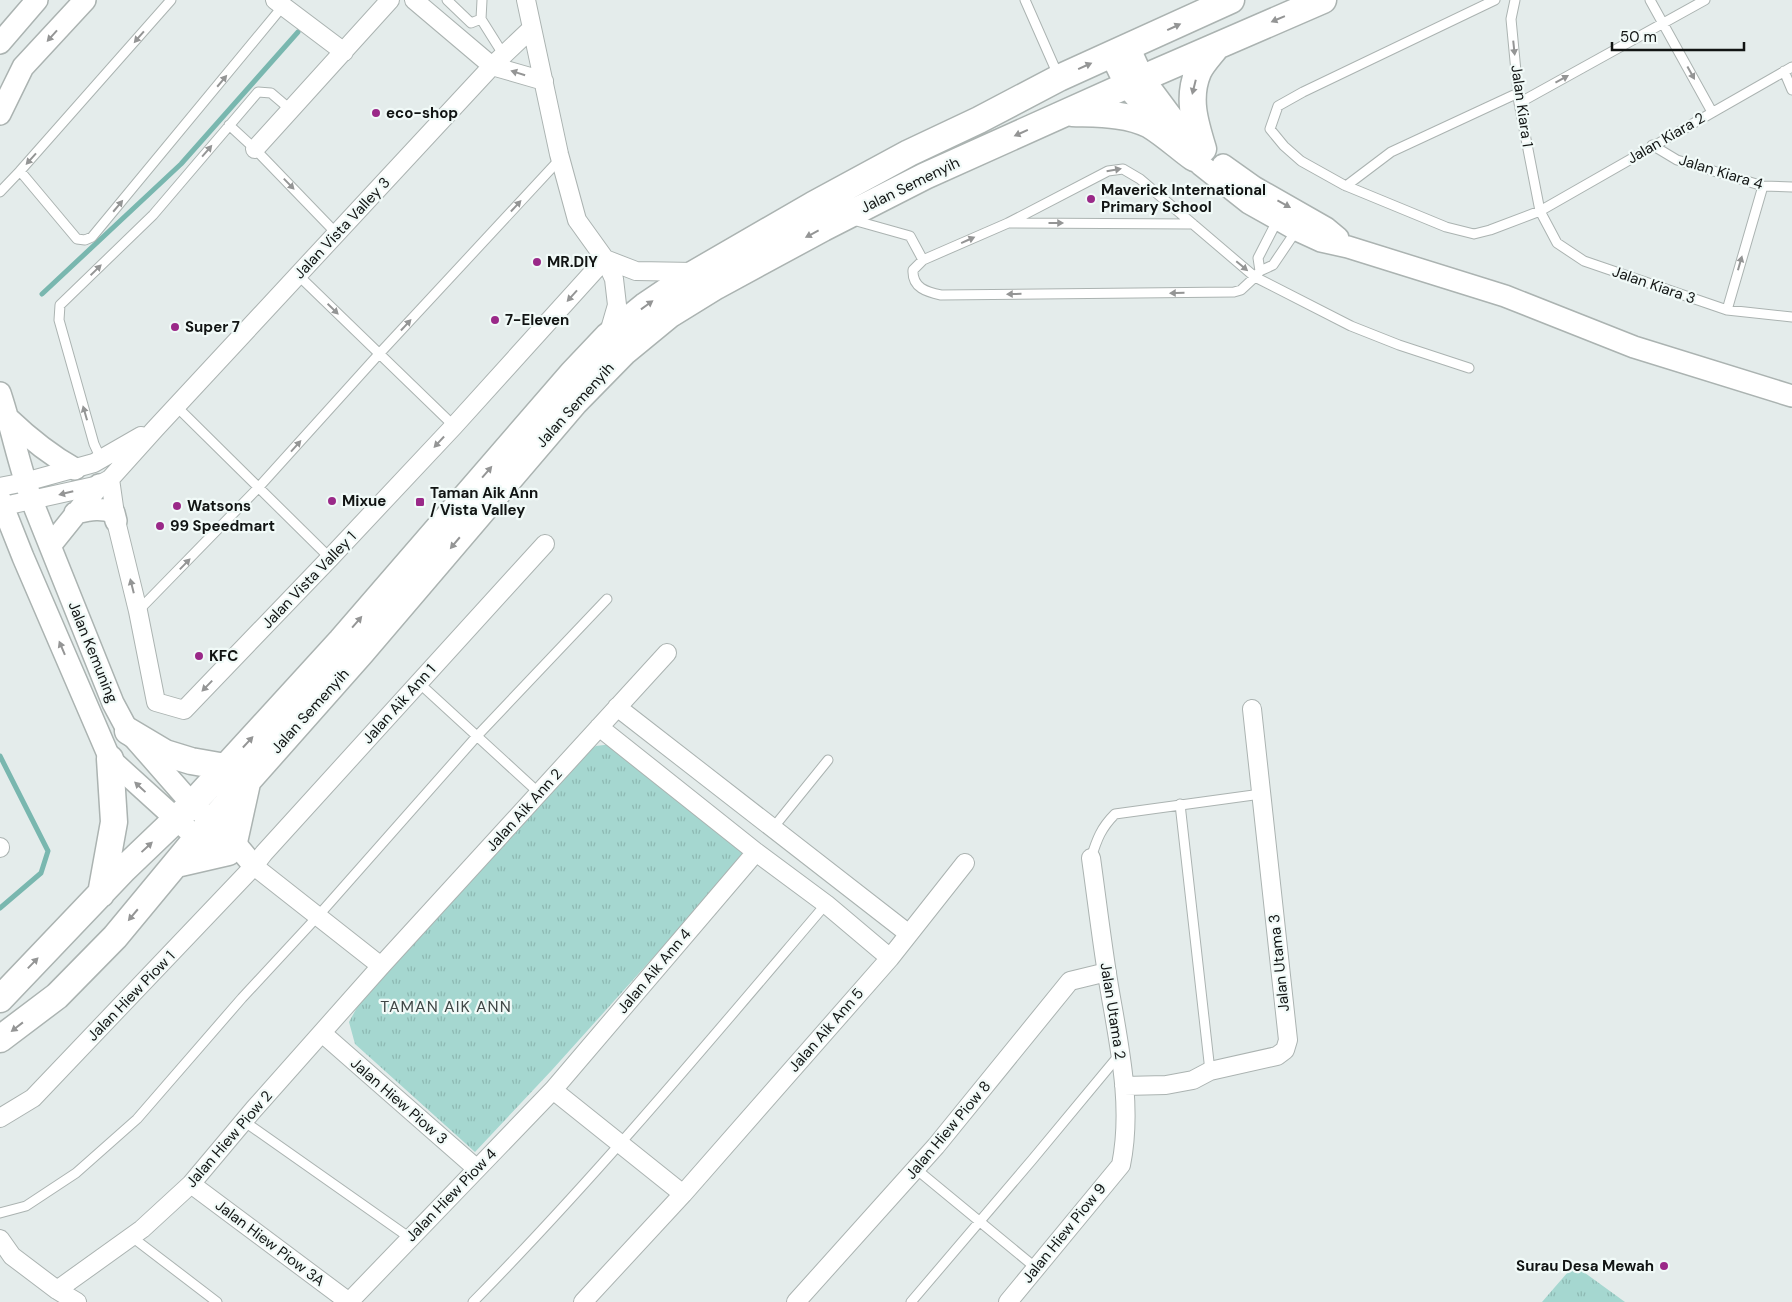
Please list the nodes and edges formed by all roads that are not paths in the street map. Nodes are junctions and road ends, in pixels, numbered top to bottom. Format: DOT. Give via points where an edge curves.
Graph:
graph roads {
  1 [pos="37,0"];
  2 [pos="85,0"];
  3 [pos="171,0"];
  4 [pos="390,0"];
  5 [pos="414,0"];
  6 [pos="446,0"];
  7 [pos="482,0"];
  8 [pos="526,0"];
  9 [pos="1025,0"];
  10 [pos="1231,0"];
  11 [pos="1323,0"];
  12 [pos="1495,0"];
  13 [pos="1515,0"];
  14 [pos="1650,0"];
  15 [pos="1705,0"];
  16 [pos="279,3"];
  17 [pos="481,19"];
  18 [pos="1663,23"];
  19 [pos="531,29"];
  20 [pos="0,43"];
  21 [pos="1218,46"];
  22 [pos="1120,51"];
  23 [pos="344,52"];
  24 [pos="498,60"];
  25 [pos="1788,69"];
  26 [pos="1059,78"];
  27 [pos="544,81"];
  28 [pos="1135,82"];
  29 [pos="1792,90"];
  30 [pos="1518,93"];
  31 [pos="1519,103"];
  32 [pos="291,110"];
  33 [pos="1712,112"];
  34 [pos="1066,113"];
  35 [pos="0,114"];
  36 [pos="229,125"];
  37 [pos="1652,146"];
  38 [pos="255,150"];
  39 [pos="1199,153"];
  40 [pos="560,159"];
  41 [pos="20,171"];
  42 [pos="1346,186"];
  43 [pos="1763,186"];
  44 [pos="1792,187"];
  45 [pos="0,192"];
  46 [pos="1540,211"];
  47 [pos="844,217"];
  48 [pos="1278,219"];
  49 [pos="1008,223"];
  50 [pos="1192,224"];
  51 [pos="1297,230"];
  52 [pos="336,233"];
  53 [pos="1348,247"];
  54 [pos="605,260"];
  55 [pos="924,260"];
  56 [pos="698,272"];
  57 [pos="1258,274"];
  58 [pos="298,275"];
  59 [pos="1727,310"];
  60 [pos="1792,316"];
  61 [pos="608,336"];
  62 [pos="379,354"];
  63 [pos="1469,368"];
  64 [pos="0,393"];
  65 [pos="1792,396"];
  66 [pos="176,406"];
  67 [pos="8,418"];
  68 [pos="454,426"];
  69 [pos="155,429"];
  70 [pos="101,459"];
  71 [pos="75,469"];
  72 [pos="105,482"];
  73 [pos="258,488"];
  74 [pos="29,492"];
  75 [pos="1,500"];
  76 [pos="75,513"];
  77 [pos="116,521"];
  78 [pos="0,533"];
  79 [pos="545,544"];
  80 [pos="50,546"];
  81 [pos="23,557"];
  82 [pos="330,558"];
  83 [pos="608,599"];
  84 [pos="138,611"];
  85 [pos="667,653"];
  86 [pos="419,683"];
  87 [pos="618,707"];
  88 [pos="1252,709"];
  89 [pos="599,727"];
  90 [pos="128,731"];
  91 [pos="477,736"];
  92 [pos="110,759"];
  93 [pos="828,760"];
  94 [pos="225,767"];
  95 [pos="247,782"];
  96 [pos="539,793"];
  97 [pos="1261,794"];
  98 [pos="1180,804"];
  99 [pos="184,812"];
  100 [pos="773,828"];
  101 [pos="204,830"];
  102 [pos="231,847"];
  103 [pos="756,852"];
  104 [pos="1091,858"];
  105 [pos="964,863"];
  106 [pos="176,864"];
  107 [pos="254,866"];
  108 [pos="100,894"];
  109 [pos="826,904"];
  110 [pos="318,916"];
  111 [pos="909,934"];
  112 [pos="890,958"];
  113 [pos="381,966"];
  114 [pos="1107,972"];
  115 [pos="0,999"];
  116 [pos="322,1033"];
  117 [pos="0,1039"];
  118 [pos="1120,1054"];
  119 [pos="1210,1071"];
  120 [pos="1124,1086"];
  121 [pos="553,1090"];
  122 [pos="0,1118"];
  123 [pos="245,1122"];
  124 [pos="620,1144"];
  125 [pos="1121,1165"];
  126 [pos="476,1168"];
  127 [pos="916,1169"];
  128 [pos="191,1184"];
  129 [pos="683,1194"];
  130 [pos="0,1213"];
  131 [pos="978,1222"];
  132 [pos="132,1237"];
  133 [pos="410,1238"];
  134 [pos="0,1239"];
  135 [pos="1036,1268"];
  136 [pos="57,1290"];
  137 [pos="77,1302"];
  138 [pos="217,1302"];
  139 [pos="349,1302"];
  140 [pos="473,1302"];
  141 [pos="582,1302"];
  142 [pos="796,1302"];
  143 [pos="911,1302"];
  144 [pos="1008,1302"];
  1 -- 20 [label="street"];
  2 -- 35 [label="street, one-way" via="23,67"];
  3 -- 41 [label="lane, one-way"];
  4 -- 23 [label="street"];
  5 -- 24 [label="street"];
  6 -- 17 [label="lane" via="471,23"];
  7 -- 17 [label="lane"];
  8 -- 19 [label="street"];
  9 -- 26 [label="lane"];
  22 -- 10 [label="main road, Jalan Semenyih, one-way" via="1202,9"];
  11 -- 21 [label="main road, Jalan Semenyih, one-way"];
  12 -- 42 [label="lane, Jalan Kiara 2" via="1278,106 1270,129 1284,146 1302,161"];
  13 -- 30 [label="lane, Jalan Kiara 1, one-way" via="1511,19"];
  14 -- 18 [label="lane"];
  15 -- 18 [label="lane"];
  16 -- 23 [label="street"];
  41 -- 16 [label="lane, one-way" via="77,239 92,237"];
  17 -- 24 [label="lane"];
  31 -- 18 [label="lane, one-way"];
  18 -- 33 [label="lane, one-way"];
  19 -- 24 [label="street, Jalan Vista Valley 3"];
  19 -- 27 [label="street"];
  21 -- 28 [label="main road, Jalan Semenyih"];
  21 -- 39 [label="main road, one-way" via="1198,71 1192,96"];
  26 -- 22 [label="main road, Jalan Semenyih, one-way"];
  22 -- 28 [label="street"];
  23 -- 32 [label="street"];
  27 -- 24 [label="street, one-way"];
  24 -- 52 [label="street, Jalan Vista Valley 3"];
  25 -- 29 [label="lane"];
  25 -- 33 [label="lane, Jalan Kiara 2"];
  26 -- 56 [label="main road, Jalan Semenyih" via="813,205"];
  27 -- 40 [label="street"];
  28 -- 34 [label="main road, Jalan Semenyih"];
  28 -- 39 [label="street" via="1172,117"];
  30 -- 31 [label="lane, Jalan Kiara 1"];
  30 -- 42 [label="lane" via="1391,152"];
  31 -- 46 [label="lane, Jalan Kiara 1"];
  32 -- 36 [label="lane" via="271,93 258,92"];
  32 -- 38 [label="street"];
  33 -- 37 [label="lane, Jalan Kiara 2"];
  34 -- 39 [label="main road" via="1134,119"];
  34 -- 47 [label="main road, Jalan Semenyih, one-way" via="925,176"];
  36 -- 38 [label="lane"];
  70 -- 36 [label="lane, one-way" via="59,320 60,305 153,215"];
  37 -- 43 [label="lane, Jalan Kiara 4" via="1677,160"];
  37 -- 46 [label="lane, Jalan Kiara 2"];
  38 -- 52 [label="lane, one-way"];
  39 -- 48 [label="street" via="1249,203"];
  39 -- 53 [label="street, one-way" via="1326,228"];
  40 -- 54 [label="street" via="577,220"];
  62 -- 40 [label="lane, one-way"];
  41 -- 45 [label="lane"];
  42 -- 46 [label="lane, Jalan Kiara 2" via="1446,227 1474,234"];
  43 -- 44 [label="lane, Jalan Kiara 4"];
  59 -- 43 [label="lane, one-way"];
  46 -- 59 [label="lane, Jalan Kiara 3" via="1556,243 1584,261"];
  47 -- 55 [label="lane" via="910,236"];
  47 -- 95 [label="main road, Jalan Semenyih, one-way" via="708,290 669,315 624,352 574,403"];
  48 -- 51 [label="street"];
  48 -- 57 [label="lane" via="1258,258"];
  49 -- 50 [label="lane, one-way"];
  49 -- 50 [label="lane, one-way" via="1108,171 1123,169 1140,179"];
  55 -- 49 [label="lane, one-way"];
  50 -- 57 [label="lane, one-way"];
  51 -- 53 [label="street" via="1321,241"];
  51 -- 57 [label="lane" via="1273,266"];
  52 -- 58 [label="street, Jalan Vista Valley 3"];
  53 -- 65 [label="street" via="1504,296 1634,346"];
  54 -- 56 [label="street" via="636,271"];
  54 -- 61 [label="street" via="614,279 617,305"];
  54 -- 68 [label="street, Jalan Vista Valley 1, one-way"];
  57 -- 55 [label="lane, one-way" via="1234,292 941,295 927,292 913,277 913,270"];
  61 -- 56 [label="main road, Jalan Semenyih, one-way" via="652,301"];
  57 -- 63 [label="lane" via="1351,326"];
  58 -- 62 [label="lane, one-way"];
  58 -- 66 [label="street, Jalan Vista Valley 3"];
  59 -- 60 [label="lane, Jalan Kiara 3"];
  94 -- 61 [label="main road, Jalan Semenyih, one-way" via="341,641"];
  62 -- 68 [label="lane"];
  73 -- 62 [label="lane, one-way"];
  64 -- 67 [label="street, Jalan Kemuning"];
  66 -- 69 [label="street, Jalan Vista Valley 3"];
  66 -- 73 [label="lane"];
  67 -- 71 [label="street" via="43,449"];
  67 -- 74 [label="street, Jalan Kemuning"];
  68 -- 82 [label="street, Jalan Vista Valley 1, one-way"];
  69 -- 70 [label="street, Jalan Vista Valley 3"];
  69 -- 72 [label="street, Jalan Vista Valley 3"];
  70 -- 71 [label="street, Jalan Vista Valley 3"];
  71 -- 74 [label="street, Jalan Vista Valley 3"];
  72 -- 74 [label="street, one-way"];
  72 -- 76 [label="street"];
  72 -- 77 [label="street, Jalan Vista Valley 1"];
  73 -- 82 [label="lane"];
  84 -- 73 [label="lane, one-way"];
  74 -- 75 [label="street, Jalan Kemuning"];
  74 -- 80 [label="street, Jalan Kemuning"];
  75 -- 81 [label="street, Jalan Kemuning"];
  76 -- 77 [label="street" via="108,510 114,513"];
  76 -- 80 [label="street"];
  84 -- 77 [label="street, Jalan Vista Valley 1, one-way"];
  78 -- 81 [label="street"];
  79 -- 86 [label="street, Jalan Aik Ann 1"];
  80 -- 90 [label="street, Jalan Kemuning" via="113,703"];
  92 -- 81 [label="street, Jalan Kemuning, one-way"];
  82 -- 84 [label="street, Jalan Vista Valley 1, one-way" via="184,710 156,702"];
  83 -- 91 [label="lane"];
  85 -- 87 [label="street, Jalan Aik Ann 2"];
  86 -- 91 [label="lane"];
  86 -- 107 [label="street, Jalan Aik Ann 1"];
  87 -- 89 [label="street, Jalan Aik Ann 2"];
  87 -- 100 [label="street"];
  88 -- 97 [label="street, Jalan Utama 3"];
  89 -- 96 [label="street, Jalan Aik Ann 2"];
  89 -- 103 [label="street"];
  90 -- 94 [label="main road" via="165,753"];
  90 -- 99 [label="street, Jalan Kemuning"];
  91 -- 96 [label="lane"];
  91 -- 110 [label="lane"];
  99 -- 92 [label="street, Jalan Kemuning, one-way"];
  92 -- 108 [label="main road" via="114,822"];
  93 -- 100 [label="lane"];
  94 -- 99 [label="main road, Jalan Semenyih"];
  95 -- 101 [label="main road, Jalan Semenyih"];
  95 -- 102 [label="main road"];
  96 -- 113 [label="street, Jalan Aik Ann 2"];
  97 -- 98 [label="lane"];
  97 -- 119 [label="street, Jalan Utama 3" via="1288,1040 1285,1050 1278,1056"];
  98 -- 104 [label="lane" via="1115,814 1103,826"];
  98 -- 119 [label="lane"];
  99 -- 101 [label="street"];
  108 -- 99 [label="main road, Jalan Semenyih, one-way"];
  100 -- 111 [label="street"];
  101 -- 102 [label="street"];
  101 -- 106 [label="main road, Jalan Semenyih"];
  102 -- 106 [label="main road"];
  102 -- 107 [label="street"];
  103 -- 109 [label="street"];
  103 -- 121 [label="street, Jalan Aik Ann 4"];
  104 -- 114 [label="street, Jalan Utama 2"];
  105 -- 111 [label="street, Jalan Aik Ann 5"];
  106 -- 117 [label="main road, Jalan Semenyih, one-way" via="115,937 57,996"];
  107 -- 110 [label="street"];
  107 -- 122 [label="street, Jalan Hiew Piow 1" via="33,1098"];
  115 -- 108 [label="main road, Jalan Semenyih, one-way"];
  109 -- 112 [label="street"];
  109 -- 124 [label="lane"];
  110 -- 113 [label="street"];
  110 -- 130 [label="lane" via="137,1119 76,1173 26,1206"];
  111 -- 112 [label="street, Jalan Aik Ann 5"];
  112 -- 129 [label="street, Jalan Aik Ann 5"];
  113 -- 116 [label="street, Jalan Hiew Piow 2"];
  114 -- 118 [label="street, Jalan Utama 2"];
  114 -- 127 [label="street, Jalan Hiew Piow 8" via="1070,981"];
  116 -- 123 [label="street, Jalan Hiew Piow 2"];
  116 -- 126 [label="street, Jalan Hiew Piow 3"];
  118 -- 120 [label="street, Jalan Utama 2"];
  118 -- 131 [label="lane"];
  119 -- 120 [label="street, Jalan Utama 3" via="1193,1080 1166,1085"];
  120 -- 125 [label="street, Jalan Utama 2" via="1126,1124"];
  121 -- 124 [label="street"];
  121 -- 126 [label="street, Jalan Hiew Piow 4"];
  123 -- 128 [label="street, Jalan Hiew Piow 2"];
  123 -- 133 [label="lane"];
  124 -- 129 [label="street"];
  124 -- 140 [label="lane" via="537,1237"];
  125 -- 135 [label="street, Jalan Hiew Piow 9"];
  126 -- 133 [label="street, Jalan Hiew Piow 4"];
  127 -- 131 [label="lane"];
  127 -- 142 [label="street, Jalan Hiew Piow 8"];
  128 -- 132 [label="street, Jalan Hiew Piow 2"];
  128 -- 139 [label="street, Jalan Hiew Piow 3A"];
  129 -- 141 [label="street, Jalan Aik Ann 5"];
  131 -- 135 [label="lane"];
  131 -- 143 [label="lane"];
  132 -- 136 [label="street, Jalan Hiew Piow 2"];
  132 -- 138 [label="lane"];
  133 -- 139 [label="street, Jalan Hiew Piow 4"];
  134 -- 136 [label="street" via="12,1256"];
  135 -- 144 [label="street, Jalan Hiew Piow 9"];
  136 -- 137 [label="street"];
}
